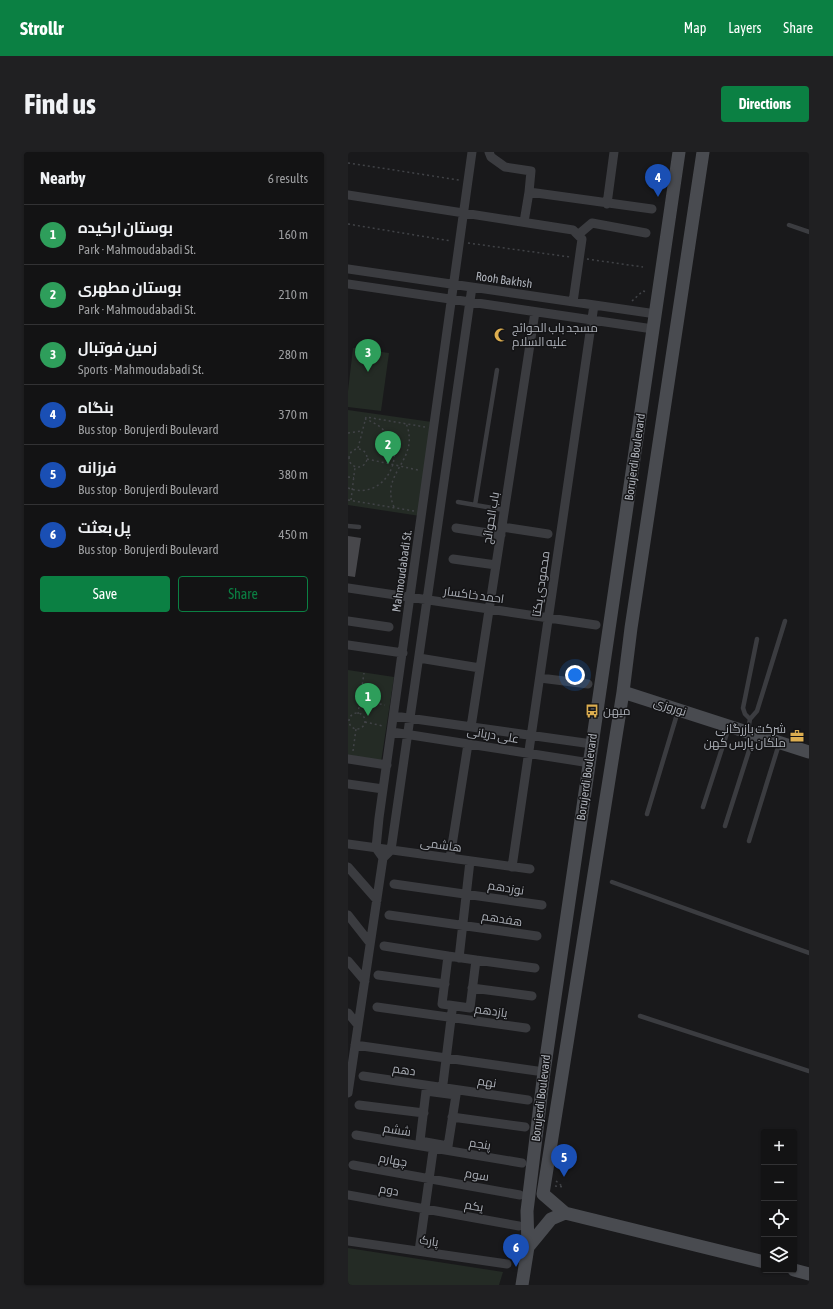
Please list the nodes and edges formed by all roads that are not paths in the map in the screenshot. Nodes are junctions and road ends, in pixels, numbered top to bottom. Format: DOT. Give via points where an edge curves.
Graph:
graph roads {
  1 [pos="472,152"];
  2 [pos="489,152"];
  3 [pos="614,152"];
  4 [pos="679,152"];
  5 [pos="703,152"];
  6 [pos="529,192"];
  7 [pos="348,195"];
  8 [pos="608,204"];
  9 [pos="652,209"];
  10 [pos="464,213"];
  11 [pos="524,222"];
  12 [pos="789,225"];
  13 [pos="809,232"];
  14 [pos="646,233"];
  15 [pos="579,234"];
  16 [pos="348,269"];
  17 [pos="348,284"];
  18 [pos="453,284"];
  19 [pos="472,287"];
  20 [pos="451,299"];
  21 [pos="470,302"];
  22 [pos="573,302"];
  23 [pos="594,305"];
  24 [pos="535,312"];
  25 [pos="656,314"];
  26 [pos="592,320"];
  27 [pos="654,329"];
  28 [pos="497,370"];
  29 [pos="458,502"];
  30 [pos="475,505"];
  31 [pos="504,510"];
  32 [pos="348,526"];
  33 [pos="358,527"];
  34 [pos="456,528"];
  35 [pos="501,531"];
  36 [pos="548,534"];
  37 [pos="453,559"];
  38 [pos="496,565"];
  39 [pos="348,588"];
  40 [pos="410,598"];
  41 [pos="427,600"];
  42 [pos="489,609"];
  43 [pos="548,618"];
  44 [pos="348,621"];
  45 [pos="785,621"];
  46 [pos="596,625"];
  47 [pos="389,627"];
  48 [pos="757,638"];
  49 [pos="348,645"];
  50 [pos="403,653"];
  51 [pos="419,658"];
  52 [pos="480,668"];
  53 [pos="540,678"];
  54 [pos="588,684"];
  55 [pos="623,692"];
  56 [pos="679,710"];
  57 [pos="394,716"];
  58 [pos="410,719"];
  59 [pos="729,726"];
  60 [pos="471,727"];
  61 [pos="751,728"];
  62 [pos="392,730"];
  63 [pos="408,734"];
  64 [pos="531,735"];
  65 [pos="780,742"];
  66 [pos="468,744"];
  67 [pos="592,744"];
  68 [pos="809,752"];
  69 [pos="529,753"];
  70 [pos="350,758"];
  71 [pos="590,763"];
  72 [pos="386,765"];
  73 [pos="348,784"];
  74 [pos="383,790"];
  75 [pos="703,807"];
  76 [pos="647,814"];
  77 [pos="725,826"];
  78 [pos="749,841"];
  79 [pos="348,844"];
  80 [pos="376,848"];
  81 [pos="391,850"];
  82 [pos="383,858"];
  83 [pos="450,858"];
  84 [pos="470,861"];
  85 [pos="348,867"];
  86 [pos="512,867"];
  87 [pos="530,869"];
  88 [pos="612,882"];
  89 [pos="394,884"];
  90 [pos="466,894"];
  91 [pos="377,900"];
  92 [pos="542,905"];
  93 [pos="348,915"];
  94 [pos="389,915"];
  95 [pos="463,924"];
  96 [pos="537,936"];
  97 [pos="370,943"];
  98 [pos="384,946"];
  99 [pos="809,953"];
  100 [pos="448,956"];
  101 [pos="459,958"];
  102 [pos="348,960"];
  103 [pos="476,960"];
  104 [pos="535,968"];
  105 [pos="378,975"];
  106 [pos="365,981"];
  107 [pos="445,984"];
  108 [pos="472,988"];
  109 [pos="532,996"];
  110 [pos="377,1006"];
  111 [pos="453,1006"];
  112 [pos="348,1012"];
  113 [pos="640,1016"];
  114 [pos="451,1017"];
  115 [pos="358,1025"];
  116 [pos="526,1028"];
  117 [pos="355,1045"];
  118 [pos="446,1058"];
  119 [pos="350,1063"];
  120 [pos="544,1072"];
  121 [pos="809,1072"];
  122 [pos="363,1076"];
  123 [pos="442,1090"];
  124 [pos="348,1093"];
  125 [pos="528,1100"];
  126 [pos="359,1105"];
  127 [pos="424,1113"];
  128 [pos="452,1117"];
  129 [pos="525,1126"];
  130 [pos="356,1135"];
  131 [pos="434,1146"];
  132 [pos="522,1163"];
  133 [pos="352,1165"];
  134 [pos="429,1178"];
  135 [pos="348,1195"];
  136 [pos="520,1195"];
  137 [pos="425,1209"];
  138 [pos="565,1213"];
  139 [pos="519,1226"];
  140 [pos="348,1241"];
  141 [pos="528,1246"];
  142 [pos="419,1252"];
  143 [pos="761,1261"];
  144 [pos="507,1264"];
  145 [pos="797,1271"];
  146 [pos="809,1274"];
  147 [pos="522,1283"];
  1 -- 10 [label="street, Mahmoudabadi St."];
  2 -- 6 [label="street" via="491,158 505,167 531,171"];
  3 -- 8 [label="street"];
  4 -- 25 [label="main road, Borujerdi Boulevard"];
  5 -- 55 [label="main road, Borujerdi Boulevard"];
  6 -- 8 [label="street"];
  6 -- 11 [label="street"];
  7 -- 10 [label="street"];
  8 -- 9 [label="street"];
  10 -- 11 [label="street"];
  10 -- 18 [label="street, Mahmoudabadi St."];
  11 -- 15 [label="street" via="573,230"];
  12 -- 13 [label="lane"];
  14 -- 15 [label="street" via="592,223"];
  15 -- 22 [label="street" via="582,239"];
  16 -- 18 [label="street, Rooh Bakhsh"];
  17 -- 20 [label="street"];
  18 -- 19 [label="street, Rooh Bakhsh"];
  18 -- 20 [label="street, Mahmoudabadi St."];
  19 -- 21 [label="street"];
  19 -- 22 [label="street, Rooh Bakhsh"];
  20 -- 21 [label="street"];
  20 -- 40 [label="street, Mahmoudabadi St."];
  21 -- 24 [label="street"];
  21 -- 41 [label="street"];
  22 -- 23 [label="street, Rooh Bakhsh"];
  23 -- 25 [label="street, Rooh Bakhsh"];
  23 -- 26 [label="street, محمودی یکتا"];
  24 -- 26 [label="street"];
  24 -- 31 [label="street, باب الحوائج"];
  25 -- 27 [label="main road, Borujerdi Boulevard"];
  26 -- 27 [label="street"];
  26 -- 43 [label="street, محمودی یکتا"];
  27 -- 67 [label="main road, Borujerdi Boulevard"];
  28 -- 30 [label="lane"];
  29 -- 30 [label="lane"];
  30 -- 31 [label="lane"];
  31 -- 35 [label="street, باب الحوائج"];
  32 -- 33 [label="lane"];
  34 -- 35 [label="street"];
  35 -- 36 [label="street"];
  35 -- 38 [label="street, باب الحوائج"];
  37 -- 38 [label="street"];
  38 -- 42 [label="street, باب الحوائج"];
  39 -- 40 [label="street, احمد خاکسار"];
  40 -- 41 [label="street, احمد خاکسار"];
  40 -- 50 [label="street, Mahmoudabadi St."];
  41 -- 42 [label="street, احمد خاکسار"];
  41 -- 51 [label="street"];
  42 -- 43 [label="street, احمد خاکسار"];
  42 -- 52 [label="street, باب الحوائج"];
  43 -- 46 [label="street, احمد خاکسار"];
  43 -- 53 [label="street, محمودی یکتا"];
  44 -- 47 [label="street"];
  45 -- 61 [label="lane"];
  48 -- 61 [label="lane" via="743,708"];
  49 -- 50 [label="street"];
  50 -- 57 [label="street, Mahmoudabadi St."];
  51 -- 52 [label="street"];
  51 -- 58 [label="street"];
  52 -- 60 [label="street, باب الحوائج"];
  53 -- 54 [label="street"];
  53 -- 64 [label="street, محمودی یکتا"];
  55 -- 56 [label="main road, نوروزی"];
  55 -- 138 [label="main road, Borujerdi Boulevard" via="543,1194"];
  56 -- 59 [label="main road, نوروزی"];
  56 -- 76 [label="lane"];
  57 -- 58 [label="street"];
  57 -- 62 [label="street, Mahmoudabadi St."];
  58 -- 60 [label="street"];
  58 -- 63 [label="street"];
  59 -- 61 [label="main road, نوروزی"];
  59 -- 75 [label="lane"];
  60 -- 64 [label="street"];
  61 -- 65 [label="main road, نوروزی"];
  61 -- 77 [label="lane"];
  62 -- 63 [label="street, علی دریانی"];
  62 -- 72 [label="street, Mahmoudabadi St."];
  63 -- 66 [label="street, علی دریانی"];
  63 -- 81 [label="street"];
  64 -- 67 [label="street"];
  64 -- 69 [label="street, محمودی یکتا"];
  65 -- 68 [label="main road, نوروزی"];
  65 -- 78 [label="lane"];
  66 -- 69 [label="street, علی دریانی"];
  66 -- 83 [label="street"];
  67 -- 71 [label="main road, Borujerdi Boulevard"];
  69 -- 71 [label="street, علی دریانی"];
  69 -- 86 [label="street, محمودی یکتا"];
  70 -- 72 [label="street"];
  71 -- 120 [label="main road, Borujerdi Boulevard"];
  72 -- 74 [label="street, Mahmoudabadi St."];
  73 -- 74 [label="street"];
  74 -- 80 [label="street, Mahmoudabadi St."];
  79 -- 80 [label="street, هاشمی"];
  80 -- 81 [label="street, هاشمی"];
  80 -- 82 [label="street"];
  81 -- 82 [label="street"];
  81 -- 83 [label="street, هاشمی"];
  82 -- 91 [label="street"];
  83 -- 84 [label="street, هاشمی"];
  84 -- 86 [label="street, هاشمی"];
  84 -- 90 [label="street"];
  85 -- 91 [label="street"];
  86 -- 87 [label="street, هاشمی"];
  88 -- 99 [label="lane"];
  89 -- 90 [label="street, نوزدهم"];
  90 -- 92 [label="street, نوزدهم"];
  90 -- 95 [label="street"];
  91 -- 97 [label="street"];
  93 -- 97 [label="street"];
  94 -- 95 [label="street, هفدهم"];
  95 -- 96 [label="street, هفدهم"];
  95 -- 101 [label="street"];
  97 -- 106 [label="street"];
  98 -- 100 [label="street"];
  100 -- 101 [label="street"];
  100 -- 107 [label="street"];
  101 -- 103 [label="street"];
  102 -- 106 [label="street"];
  103 -- 104 [label="street"];
  103 -- 108 [label="street"];
  105 -- 107 [label="street"];
  106 -- 115 [label="street"];
  107 -- 111 [label="street" via="442,1004"];
  108 -- 109 [label="street"];
  108 -- 111 [label="street" via="470,1008"];
  110 -- 114 [label="street, یازدهم"];
  111 -- 114 [label="street"];
  112 -- 115 [label="street"];
  113 -- 121 [label="lane"];
  114 -- 116 [label="street, یازدهم"];
  114 -- 118 [label="street"];
  115 -- 117 [label="street"];
  117 -- 118 [label="street"];
  117 -- 119 [label="street"];
  118 -- 120 [label="street"];
  118 -- 123 [label="street"];
  119 -- 124 [label="street"];
  120 -- 141 [label="main road, Borujerdi Boulevard" via="527,1211"];
  122 -- 123 [label="street, دهم"];
  123 -- 125 [label="street, نهم"];
  123 -- 127 [label="street" via="426,1091"];
  123 -- 128 [label="street" via="456,1095"];
  126 -- 127 [label="street"];
  127 -- 131 [label="street" via="420,1141"];
  128 -- 129 [label="street"];
  128 -- 131 [label="street" via="448,1146"];
  130 -- 131 [label="street, ششم"];
  131 -- 132 [label="street, پنجم"];
  131 -- 134 [label="street"];
  133 -- 134 [label="street, چهارم"];
  134 -- 136 [label="street, سوم"];
  134 -- 137 [label="street"];
  135 -- 137 [label="street, دوم"];
  137 -- 139 [label="street, یکم"];
  137 -- 142 [label="street"];
  138 -- 141 [label="main road" via="551,1219"];
  138 -- 143 [label="main road"];
  140 -- 142 [label="street, پارک"];
  141 -- 147 [label="main road, Borujerdi Boulevard"];
  142 -- 144 [label="street, پارک"];
  145 -- 146 [label="main road"];
}
